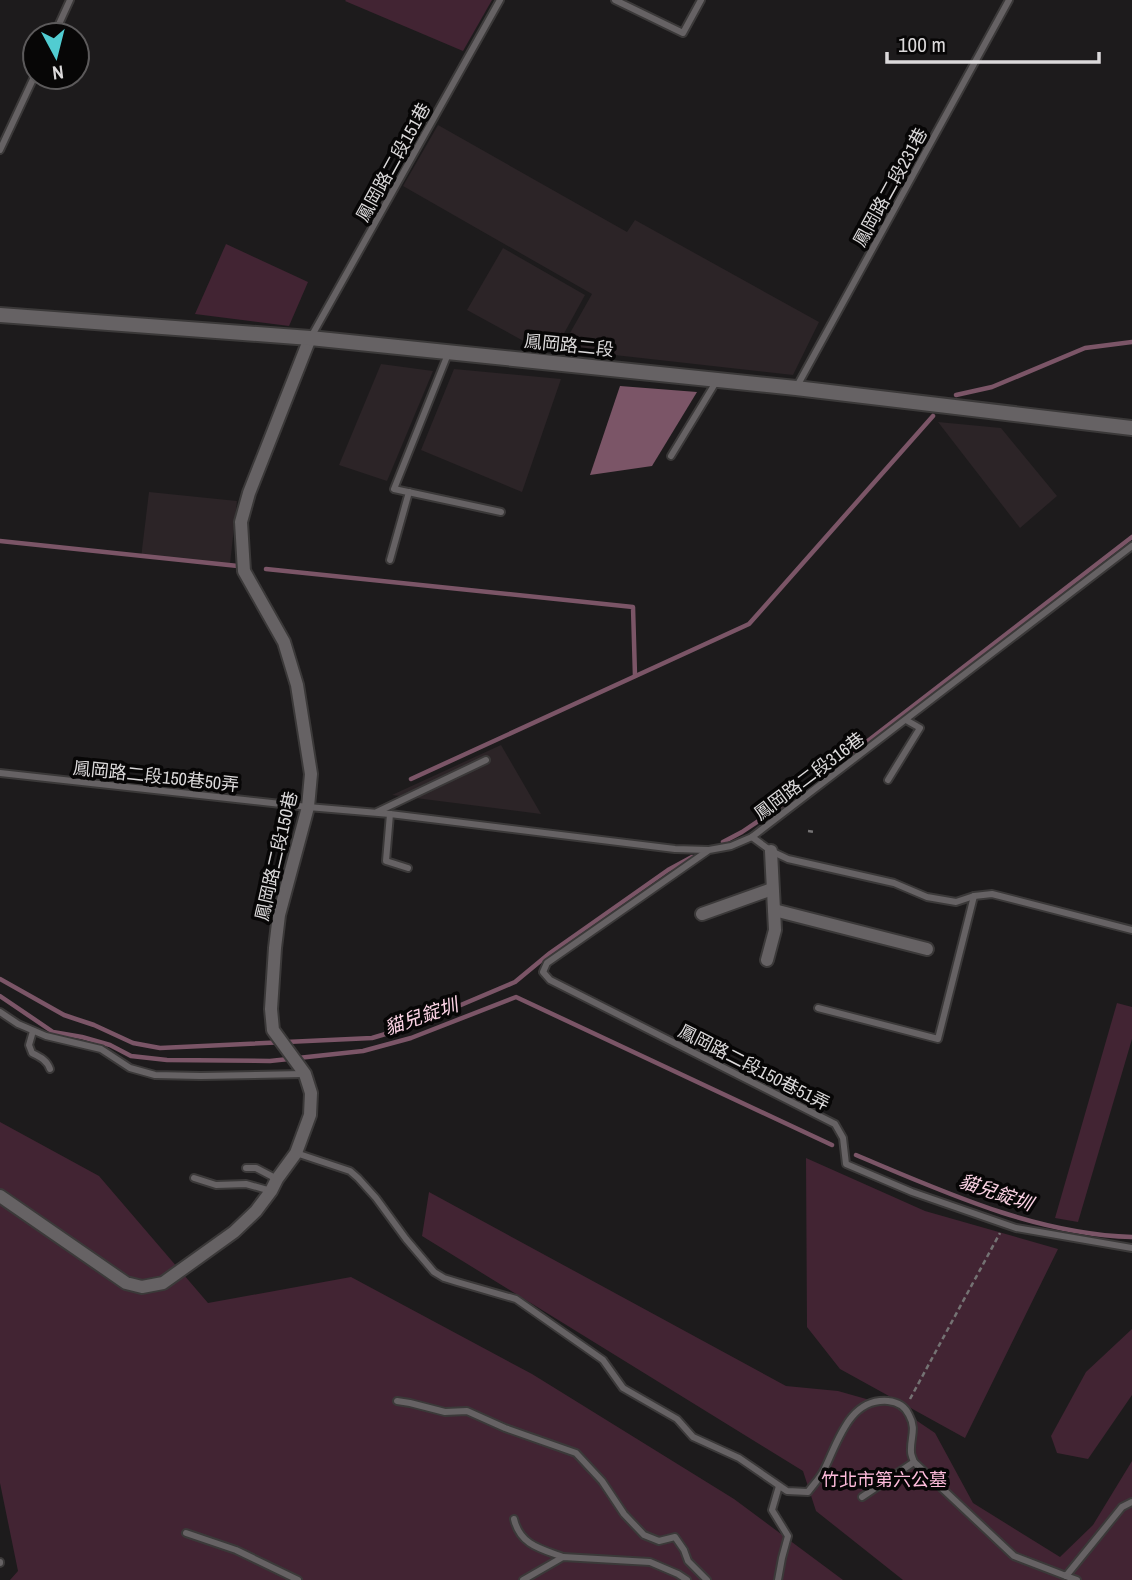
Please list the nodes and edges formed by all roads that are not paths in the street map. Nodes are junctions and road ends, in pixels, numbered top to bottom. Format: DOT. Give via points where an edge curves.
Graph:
graph roads {
  1 [pos="70,0"];
  2 [pos="500,0"];
  3 [pos="615,0"];
  4 [pos="701,0"];
  5 [pos="1009,0"];
  6 [pos="60,21"];
  7 [pos="28,91"];
  8 [pos="0,150"];
  9 [pos="0,315"];
  10 [pos="310,338"];
  11 [pos="449,352"];
  12 [pos="717,380"];
  13 [pos="796,388"];
  14 [pos="1132,428"];
  15 [pos="671,456"];
  16 [pos="409,492"];
  17 [pos="501,512"];
  18 [pos="1132,546"];
  19 [pos="390,560"];
  20 [pos="906,720"];
  21 [pos="486,760"];
  22 [pos="0,773"];
  23 [pos="888,780"];
  24 [pos="308,807"];
  25 [pos="375,813"];
  26 [pos="390,814"];
  27 [pos="752,837"];
  28 [pos="709,850"];
  29 [pos="771,851"];
  30 [pos="408,868"];
  31 [pos="772,889"];
  32 [pos="974,896"];
  33 [pos="774,910"];
  34 [pos="702,914"];
  35 [pos="1132,930"];
  36 [pos="927,949"];
  37 [pos="767,960"];
  38 [pos="818,1008"];
  39 [pos="0,1012"];
  40 [pos="33,1031"];
  41 [pos="50,1069"];
  42 [pos="305,1074"];
  43 [pos="296,1153"];
  44 [pos="246,1168"];
  45 [pos="194,1178"];
  46 [pos="274,1185"];
  47 [pos="0,1196"];
  48 [pos="1132,1248"];
  49 [pos="397,1401"];
  50 [pos="914,1462"];
  51 [pos="779,1486"];
  52 [pos="862,1497"];
  53 [pos="1132,1502"];
  54 [pos="514,1519"];
  55 [pos="186,1533"];
  56 [pos="564,1557"];
  57 [pos="1066,1576"];
  58 [pos="298,1580"];
  59 [pos="523,1580"];
  60 [pos="687,1580"];
  61 [pos="708,1580"];
  62 [pos="779,1580"];
  63 [pos="1077,1580"];
  1 -- 6 [label="lane"];
  2 -- 10 [label="lane, 鳳岡路二段151巷"];
  3 -- 4 [label="lane" via="683,33"];
  5 -- 13 [label="lane, 鳳岡路二段231巷"];
  7 -- 8 [label="lane"];
  9 -- 10 [label="street, 鳳岡路二段"];
  10 -- 11 [label="street, 鳳岡路二段"];
  10 -- 24 [label="street, 鳳岡路二段150巷" via="241,522 244,571 284,642 297,685 311,774"];
  11 -- 12 [label="street, 鳳岡路二段"];
  11 -- 16 [label="lane" via="394,489"];
  12 -- 13 [label="street, 鳳岡路二段"];
  12 -- 15 [label="lane"];
  13 -- 14 [label="street, 鳳岡路二段"];
  16 -- 17 [label="lane"];
  16 -- 19 [label="lane"];
  18 -- 20 [label="lane, 鳳岡路二段316巷"];
  20 -- 23 [label="lane" via="920,728"];
  20 -- 27 [label="lane, 鳳岡路二段316巷"];
  21 -- 25 [label="lane"];
  22 -- 24 [label="lane, 鳳岡路二段150巷50弄"];
  24 -- 25 [label="lane, 鳳岡路二段150巷51弄"];
  24 -- 42 [label="street, 鳳岡路二段150巷" via="279,915 271,1009 273,1030"];
  25 -- 26 [label="lane, 鳳岡路二段150巷51弄"];
  26 -- 28 [label="lane, 鳳岡路二段150巷51弄"];
  26 -- 30 [label="lane" via="386,861"];
  27 -- 28 [label="lane, 鳳岡路二段150巷51弄"];
  27 -- 29 [label="lane, 鳳岡路二段316巷"];
  28 -- 48 [label="lane, 鳳岡路二段150巷51弄" via="547,963 543,972 835,1124 843,1138 846,1164 1016,1228"];
  29 -- 31 [label="street"];
  29 -- 32 [label="lane, 鳳岡路二段316巷" via="894,883 927,897 956,902"];
  31 -- 33 [label="street"];
  31 -- 34 [label="street"];
  32 -- 35 [label="lane, 鳳岡路二段316巷" via="992,894"];
  32 -- 38 [label="lane" via="938,1039"];
  33 -- 36 [label="street"];
  33 -- 37 [label="street" via="775,930"];
  39 -- 40 [label="lane"];
  40 -- 41 [label="lane" via="32,1053"];
  40 -- 42 [label="lane" via="102,1049 130,1068 155,1075"];
  42 -- 43 [label="street" via="310,1115"];
  43 -- 46 [label="street"];
  43 -- 51 [label="lane" via="350,1171 434,1272 516,1299 603,1360 623,1388 677,1419 693,1437 739,1458"];
  44 -- 46 [label="lane" via="256,1168"];
  45 -- 46 [label="lane" via="216,1185"];
  46 -- 47 [label="street" via="234,1232 163,1283 142,1287 126,1283"];
  49 -- 61 [label="lane" via="445,1412 467,1411 576,1452 644,1535 659,1541 675,1537 688,1561"];
  50 -- 51 [label="lane" via="911,1418 898,1402 884,1401 852,1414 808,1492"];
  50 -- 52 [label="lane"];
  50 -- 57 [label="lane" via="1014,1556"];
  51 -- 62 [label="lane" via="772,1510 788,1536"];
  53 -- 57 [label="lane" via="1122,1507"];
  54 -- 56 [label="lane" via="531,1546"];
  55 -- 58 [label="lane" via="236,1550"];
  56 -- 59 [label="lane"];
  56 -- 60 [label="lane" via="650,1562"];
  57 -- 63 [label="lane"];
}
